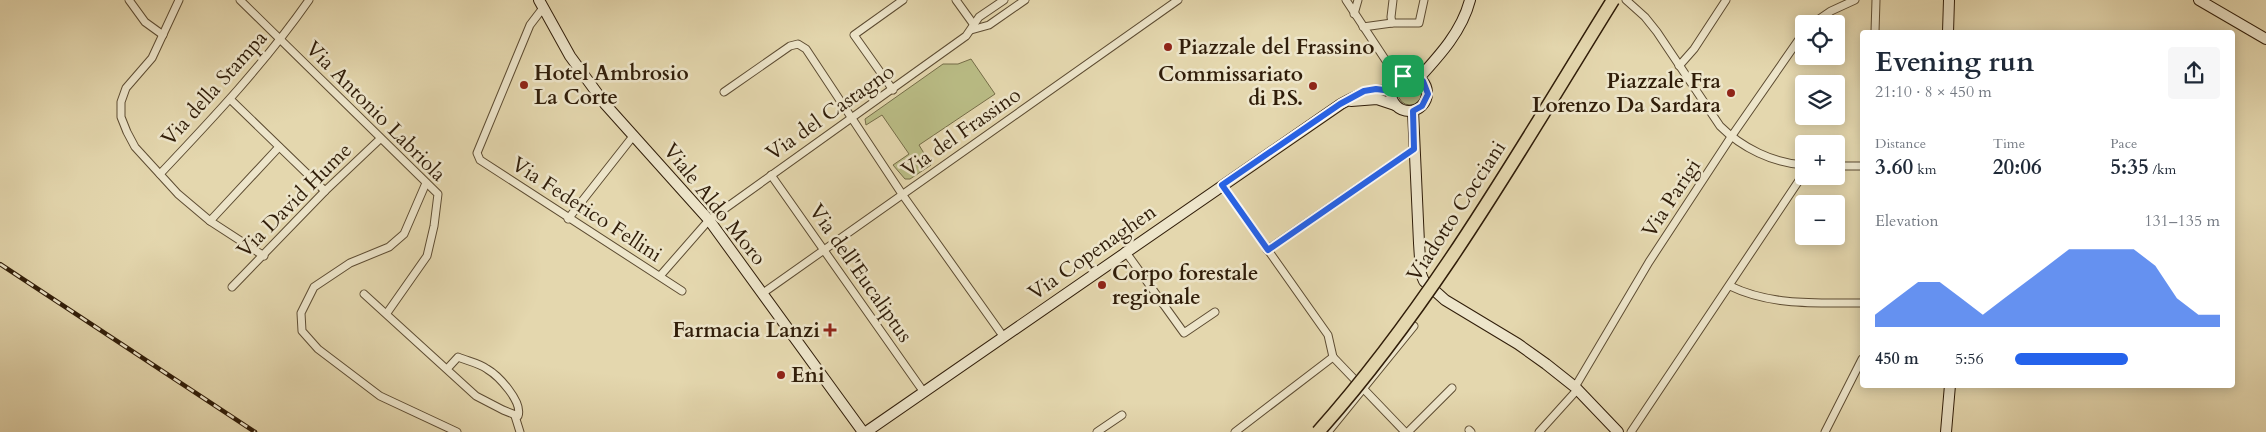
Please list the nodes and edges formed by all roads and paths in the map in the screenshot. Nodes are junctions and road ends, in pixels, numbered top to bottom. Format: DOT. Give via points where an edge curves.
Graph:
graph roads {
  1 [pos="129,0"];
  2 [pos="179,0"];
  3 [pos="240,0"];
  4 [pos="309,0"];
  5 [pos="903,0"];
  6 [pos="956,0"];
  7 [pos="1004,0"];
  8 [pos="1024,0"];
  9 [pos="1178,0"];
  10 [pos="1346,0"];
  11 [pos="1358,0"];
  12 [pos="1393,0"];
  13 [pos="1424,0"];
  14 [pos="1470,0"];
  15 [pos="1612,0"];
  16 [pos="1626,0"];
  17 [pos="1726,0"];
  18 [pos="1855,0"];
  19 [pos="1876,0"];
  20 [pos="1949,0"];
  21 [pos="2199,0"];
  22 [pos="541,4"];
  23 [pos="1354,14"];
  24 [pos="1825,15"];
  25 [pos="1392,23"];
  26 [pos="1363,27"];
  27 [pos="972,28"];
  28 [pos="1875,30"];
  29 [pos="1948,30"];
  30 [pos="163,35"];
  31 [pos="2266,39"];
  32 [pos="281,40"];
  33 [pos="1795,45"];
  34 [pos="1679,66"];
  35 [pos="1419,78"];
  36 [pos="1398,79"];
  37 [pos="893,90"];
  38 [pos="1392,91"];
  39 [pos="724,92"];
  40 [pos="231,100"];
  41 [pos="1340,104"];
  42 [pos="1395,105"];
  43 [pos="1413,111"];
  44 [pos="853,119"];
  45 [pos="634,136"];
  46 [pos="1731,137"];
  47 [pos="380,139"];
  48 [pos="279,147"];
  49 [pos="1414,149"];
  50 [pos="1795,164"];
  51 [pos="1845,166"];
  52 [pos="1860,166"];
  53 [pos="160,174"];
  54 [pos="772,175"];
  55 [pos="426,183"];
  56 [pos="1222,185"];
  57 [pos="1796,185"];
  58 [pos="325,191"];
  59 [pos="902,194"];
  60 [pos="568,219"];
  61 [pos="709,220"];
  62 [pos="210,221"];
  63 [pos="823,249"];
  64 [pos="1268,250"];
  65 [pos="1125,251"];
  66 [pos="264,256"];
  67 [pos="660,276"];
  68 [pos="232,286"];
  69 [pos="1730,286"];
  70 [pos="682,291"];
  71 [pos="763,293"];
  72 [pos="364,294"];
  73 [pos="1860,303"];
  74 [pos="1215,312"];
  75 [pos="387,314"];
  76 [pos="1414,326"];
  77 [pos="1002,336"];
  78 [pos="1333,358"];
  79 [pos="1860,363"];
  80 [pos="447,369"];
  81 [pos="1452,388"];
  82 [pos="1576,388"];
  83 [pos="1950,388"];
  84 [pos="1363,389"];
  85 [pos="923,391"];
  86 [pos="1122,415"];
  87 [pos="514,416"];
  88 [pos="456,432"];
  89 [pos="520,432"];
  90 [pos="864,432"];
  91 [pos="1097,432"];
  92 [pos="1236,432"];
  93 [pos="1318,432"];
  94 [pos="1328,432"];
  95 [pos="1406,432"];
  96 [pos="1539,432"];
  97 [pos="1618,432"];
  98 [pos="1631,432"];
  99 [pos="1825,432"];
  100 [pos="1946,432"];
  1 -- 30 [label="street" via="144,22"];
  2 -- 30 [label="street"];
  3 -- 32 [label="street, Via Antonio Labriola"];
  4 -- 32 [label="street, Via della Stampa"];
  5 -- 37 [label="street" via="854,35"];
  6 -- 27 [label="street"];
  7 -- 27 [label="street, Via del Castagno" via="979,17"];
  8 -- 27 [label="street, Via del Castagno" via="989,25"];
  9 -- 59 [label="street, Via del Frassino"];
  10 -- 23 [label="street"];
  11 -- 23 [label="street"];
  12 -- 25 [label="street"];
  13 -- 25 [label="street" via="1419,23"];
  14 -- 35 [label="street" via="1454,35"];
  15 -- 93 [label="highway, Viadotto Cocciani, bridge" via="1438,278"];
  16 -- 34 [label="street" via="1645,17"];
  17 -- 34 [label="street"];
  18 -- 24 [label="street"];
  19 -- 28 [label="street"];
  20 -- 29 [label="street"];
  21 -- 31 [label="street"];
  22 -- 45 [label="street, Viale Aldo Moro" via="570,56 604,104"];
  22 -- 60 [label="street, Via Federico Fellini" via="476,153 480,160"];
  23 -- 26 [label="street"];
  25 -- 26 [label="street"];
  26 -- 36 [label="street"];
  27 -- 37 [label="street, Via del Castagno" via="966,36"];
  30 -- 53 [label="street" via="152,58 126,88 121,102 122,117 135,147"];
  32 -- 40 [label="street, Via della Stampa"];
  32 -- 47 [label="street, Via Antonio Labriola"];
  33 -- 46 [label="street, Via Parigi"];
  34 -- 46 [label="street"];
  35 -- 36 [label="street" via="1408,75"];
  35 -- 43 [label="street" via="1427,89 1427,99"];
  36 -- 38 [label="street"];
  37 -- 44 [label="street, Via del Castagno"];
  38 -- 41 [label="street, Via Copenaghen" via="1364,91"];
  38 -- 42 [label="street"];
  39 -- 44 [label="street" via="790,46 798,44 806,49"];
  40 -- 48 [label="street"];
  40 -- 53 [label="street, Via della Stampa"];
  41 -- 42 [label="street, Via Copenaghen" via="1370,98"];
  41 -- 56 [label="street, Via Copenaghen"];
  42 -- 43 [label="street"];
  43 -- 49 [label="street"];
  44 -- 54 [label="street, Via del Castagno"];
  44 -- 59 [label="street"];
  45 -- 60 [label="street"];
  45 -- 61 [label="street, Viale Aldo Moro"];
  46 -- 50 [label="street" via="1771,158"];
  46 -- 82 [label="street, Via Parigi" via="1632,289"];
  47 -- 55 [label="street, Via Antonio Labriola"];
  47 -- 58 [label="street, Via David Hume"];
  48 -- 58 [label="street"];
  48 -- 62 [label="street"];
  49 -- 64 [label="street"];
  49 -- 82 [label="street" via="1421,274 1427,286 1518,344"];
  51 -- 52 [label="street"];
  53 -- 62 [label="street"];
  54 -- 61 [label="street, Via del Castagno"];
  54 -- 63 [label="street, Via dell'Eucaliptus"];
  55 -- 75 [label="street, Via Antonio Labriola" via="438,194 427,256"];
  55 -- 88 [label="street" via="404,234 390,247 350,263 314,287 301,313 302,331 318,349 380,396"];
  56 -- 64 [label="street"];
  56 -- 65 [label="street, Via Copenaghen"];
  57 -- 69 [label="street"];
  58 -- 66 [label="street, Via David Hume"];
  59 -- 63 [label="street, Via del Frassino"];
  59 -- 77 [label="street"];
  60 -- 67 [label="street, Via Federico Fellini"];
  61 -- 67 [label="street, Via del Castagno"];
  61 -- 71 [label="street, Viale Aldo Moro"];
  62 -- 66 [label="street"];
  63 -- 71 [label="street, Via del Frassino"];
  63 -- 85 [label="street, Via dell'Eucaliptus"];
  64 -- 78 [label="street" via="1328,335"];
  65 -- 74 [label="street" via="1184,333"];
  65 -- 77 [label="street, Via Copenaghen"];
  66 -- 68 [label="street, Via David Hume"];
  67 -- 70 [label="street, Via Federico Fellini"];
  69 -- 73 [label="street" via="1769,299"];
  69 -- 98 [label="street"];
  71 -- 90 [label="street, Viale Aldo Moro"];
  72 -- 75 [label="street"];
  75 -- 80 [label="street"];
  76 -- 84 [label="street"];
  77 -- 85 [label="street, Via Copenaghen"];
  78 -- 84 [label="street"];
  78 -- 92 [label="street"];
  79 -- 99 [label="street"];
  80 -- 87 [label="street" via="476,396"];
  80 -- 87 [label="street" via="458,357 487,368 514,397 520,412"];
  81 -- 95 [label="street"];
  82 -- 96 [label="street, Via Parigi"];
  82 -- 97 [label="street"];
  83 -- 100 [label="street"];
  84 -- 94 [label="street"];
  84 -- 95 [label="street"];
  85 -- 90 [label="street, Via Copenaghen"];
  86 -- 91 [label="street"];
  87 -- 89 [label="street"];
}
